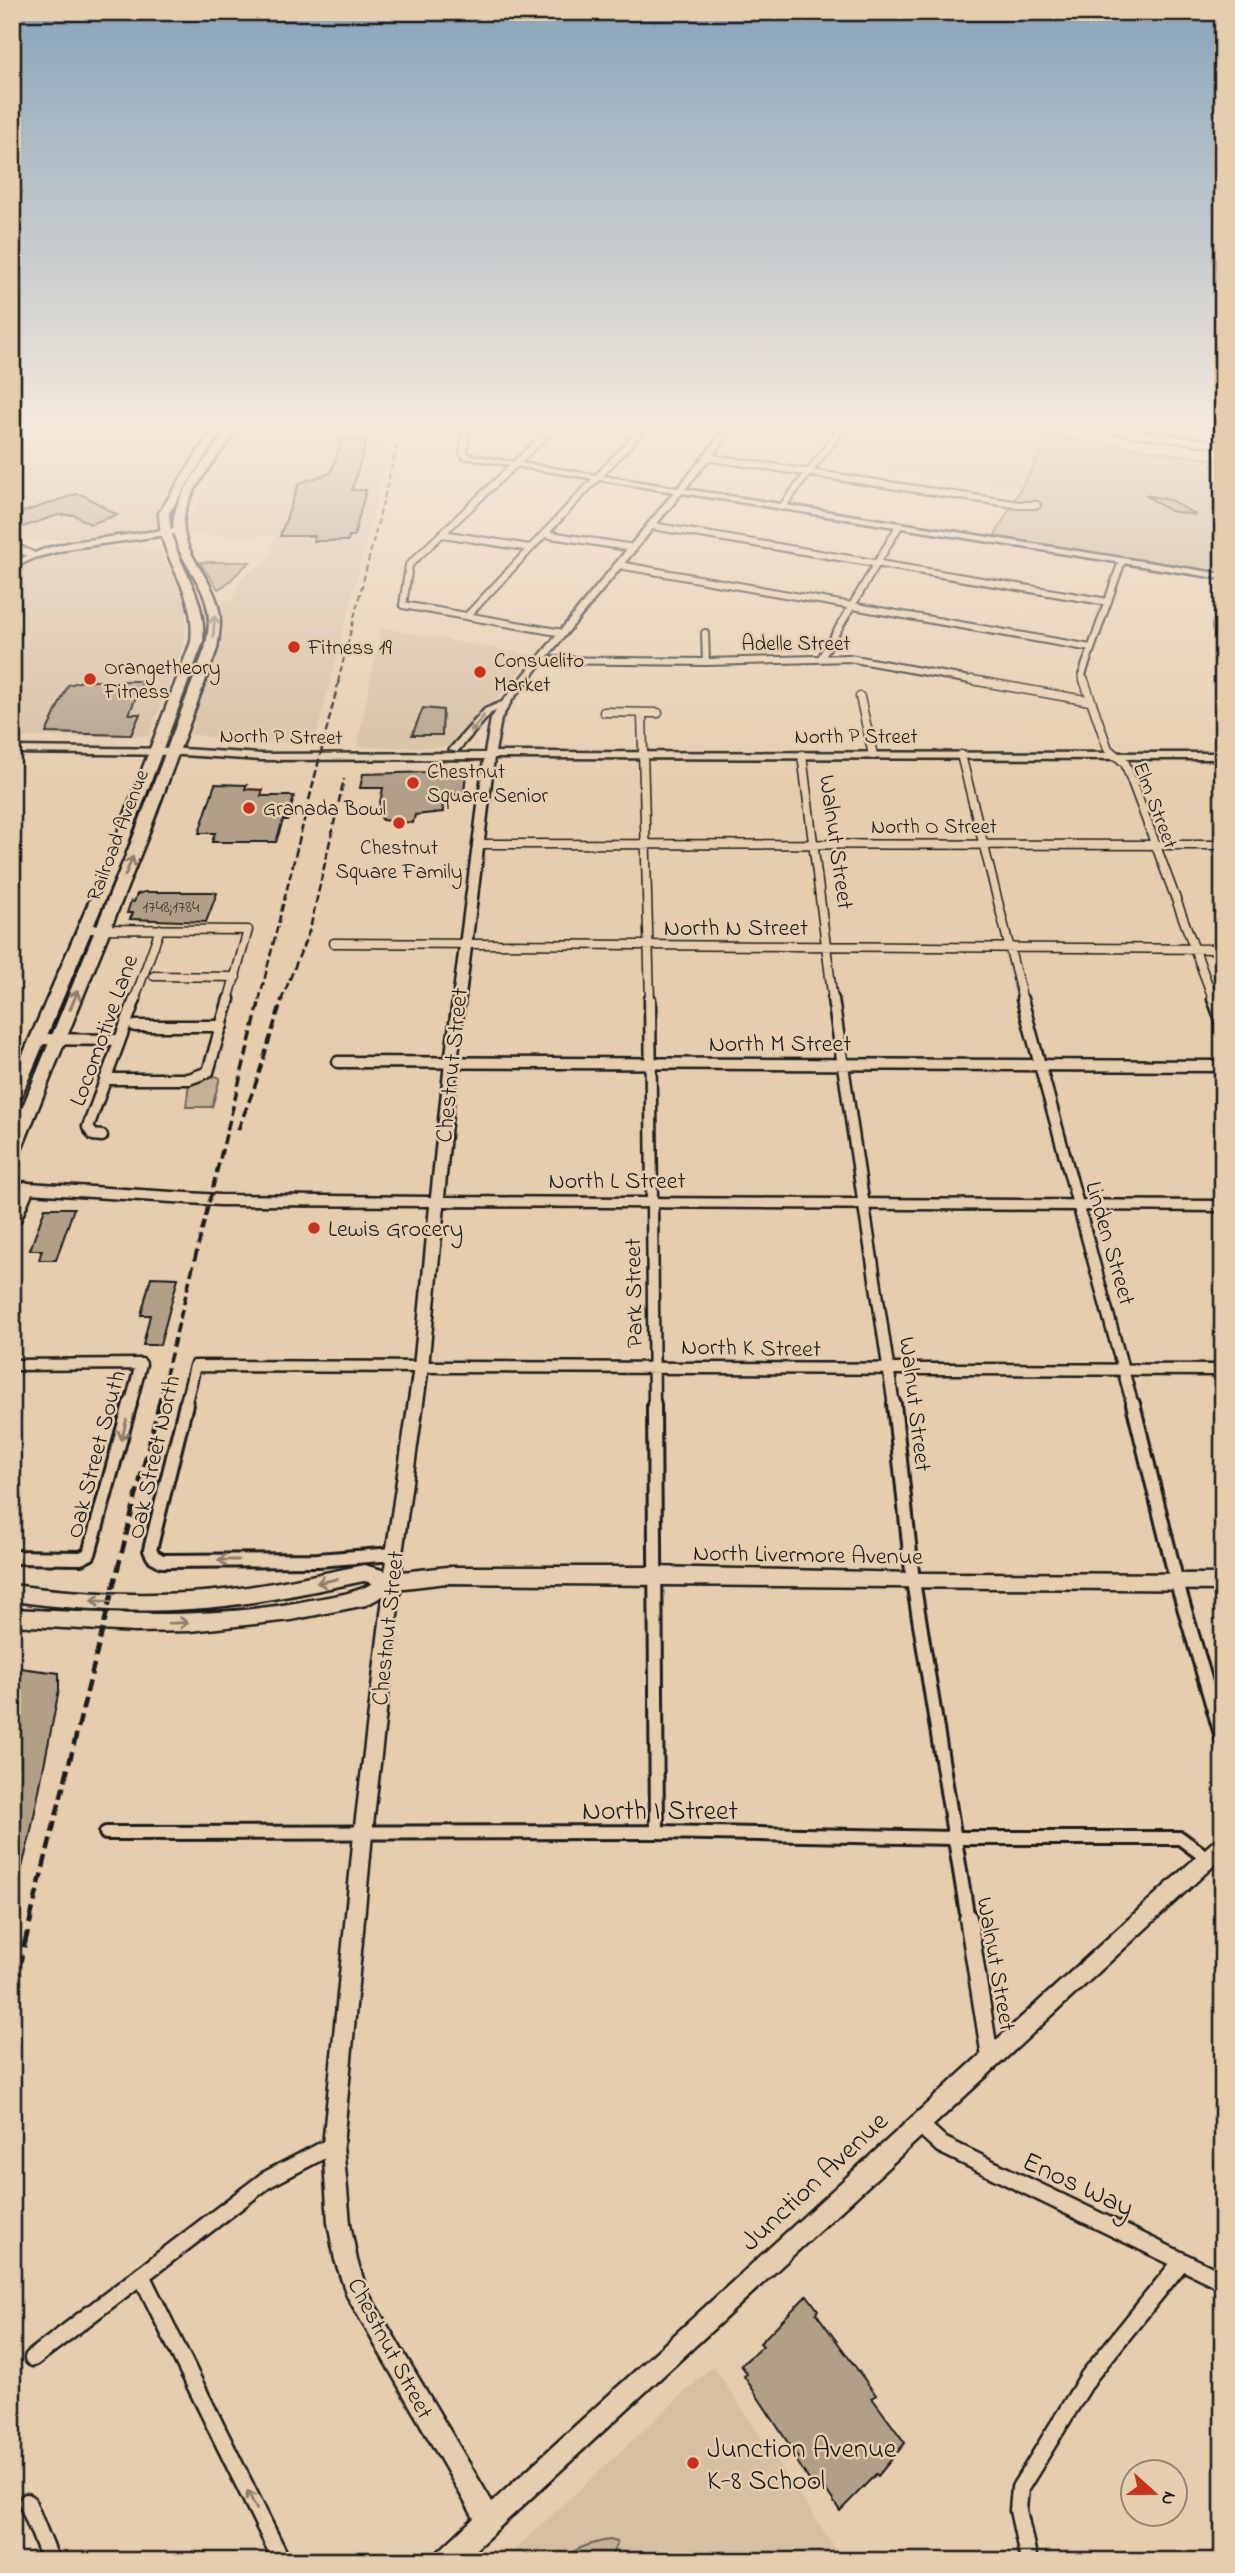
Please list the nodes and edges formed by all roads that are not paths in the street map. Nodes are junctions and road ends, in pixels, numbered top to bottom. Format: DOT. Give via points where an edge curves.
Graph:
graph roads {
  1 [pos="22,550"];
  2 [pos="41,550"];
  3 [pos="48,550"];
  4 [pos="170,550"];
  5 [pos="184,550"];
  6 [pos="425,550"];
  7 [pos="528,550"];
  8 [pos="632,550"];
  9 [pos="794,550"];
  10 [pos="884,550"];
  11 [pos="1052,550"];
  12 [pos="29,554"];
  13 [pos="12,559"];
  14 [pos="1122,561"];
  15 [pos="876,564"];
  16 [pos="619,565"];
  17 [pos="12,566"];
  18 [pos="1223,577"];
  19 [pos="1223,598"];
  20 [pos="1108,603"];
  21 [pos="851,606"];
  22 [pos="467,616"];
  23 [pos="563,633"];
  24 [pos="705,633"];
  25 [pos="1223,647"];
  26 [pos="1091,648"];
  27 [pos="821,659"];
  28 [pos="540,660"];
  29 [pos="706,662"];
  30 [pos="860,697"];
  31 [pos="1090,701"];
  32 [pos="504,704"];
  33 [pos="604,712"];
  34 [pos="658,713"];
  35 [pos="642,715"];
  36 [pos="12,742"];
  37 [pos="157,748"];
  38 [pos="174,748"];
  39 [pos="12,750"];
  40 [pos="454,750"];
  41 [pos="490,754"];
  42 [pos="643,754"];
  43 [pos="802,755"];
  44 [pos="873,755"];
  45 [pos="961,755"];
  46 [pos="1116,756"];
  47 [pos="1223,756"];
  48 [pos="645,843"];
  49 [pos="813,843"];
  50 [pos="477,844"];
  51 [pos="984,845"];
  52 [pos="1153,845"];
  53 [pos="1223,845"];
  54 [pos="84,929"];
  55 [pos="103,929"];
  56 [pos="160,929"];
  57 [pos="334,943"];
  58 [pos="465,946"];
  59 [pos="828,946"];
  60 [pos="649,947"];
  61 [pos="1008,947"];
  62 [pos="1193,949"];
  63 [pos="1223,949"];
  64 [pos="154,976"];
  65 [pos="236,977"];
  66 [pos="1223,1024"];
  67 [pos="135,1026"];
  68 [pos="222,1026"];
  69 [pos="37,1039"];
  70 [pos="57,1039"];
  71 [pos="118,1040"];
  72 [pos="338,1062"];
  73 [pos="451,1062"];
  74 [pos="841,1063"];
  75 [pos="652,1064"];
  76 [pos="1040,1065"];
  77 [pos="1223,1066"];
  78 [pos="105,1079"];
  79 [pos="12,1099"];
  80 [pos="102,1136"];
  81 [pos="12,1153"];
  82 [pos="19,1188"];
  83 [pos="436,1202"];
  84 [pos="653,1202"];
  85 [pos="865,1203"];
  86 [pos="1079,1205"];
  87 [pos="1223,1206"];
  88 [pos="12,1221"];
  89 [pos="12,1365"];
  90 [pos="195,1366"];
  91 [pos="421,1367"];
  92 [pos="656,1367"];
  93 [pos="890,1370"];
  94 [pos="1125,1370"];
  95 [pos="1223,1370"];
  96 [pos="394,1554"];
  97 [pos="12,1557"];
  98 [pos="653,1575"];
  99 [pos="393,1581"];
  100 [pos="913,1581"];
  101 [pos="1177,1583"];
  102 [pos="1223,1583"];
  103 [pos="12,1593"];
  104 [pos="12,1617"];
  105 [pos="1223,1741"];
  106 [pos="657,1832"];
  107 [pos="106,1833"];
  108 [pos="363,1834"];
  109 [pos="953,1838"];
  110 [pos="1223,1844"];
  111 [pos="1207,1858"];
  112 [pos="989,2057"];
  113 [pos="918,2123"];
  114 [pos="333,2145"];
  115 [pos="1182,2261"];
  116 [pos="141,2275"];
  117 [pos="1223,2280"];
  118 [pos="33,2358"];
  119 [pos="27,2502"];
  120 [pos="489,2520"];
  121 [pos="51,2561"];
  122 [pos="282,2561"];
  123 [pos="445,2561"];
  124 [pos="1029,2561"];
  1 -- 12 [label="street"];
  2 -- 12 [label="main road"];
  3 -- 12 [label="main road"];
  4 -- 37 [label="main road, Railroad Avenue" via="194,593 200,620 194,650"];
  38 -- 5 [label="main road, Railroad Avenue, one-way" via="211,649 215,620 210,593"];
  6 -- 22 [label="street" via="409,565 403,605"];
  7 -- 22 [label="street"];
  8 -- 16 [label="street"];
  9 -- 15 [label="street"];
  10 -- 15 [label="street"];
  11 -- 14 [label="street"];
  12 -- 13 [label="main road"];
  12 -- 17 [label="main road"];
  14 -- 18 [label="street"];
  14 -- 20 [label="street, Elm Street"];
  15 -- 20 [label="street"];
  15 -- 21 [label="street"];
  16 -- 21 [label="street"];
  16 -- 23 [label="street"];
  19 -- 25 [label="street" via="1216,627"];
  20 -- 26 [label="street, Elm Street"];
  21 -- 26 [label="street"];
  21 -- 27 [label="street"];
  22 -- 23 [label="street"];
  23 -- 28 [label="street"];
  24 -- 29 [label="street"];
  26 -- 31 [label="street, Elm Street" via="1082,675"];
  27 -- 29 [label="street, Adelle Street"];
  27 -- 31 [label="street, Adelle Street" via="849,658"];
  28 -- 29 [label="street, Adelle Street"];
  28 -- 32 [label="street"];
  30 -- 44 [label="street"];
  31 -- 46 [label="street, Elm Street" via="1108,749"];
  32 -- 40 [label="street, one-way" via="488,711"];
  32 -- 41 [label="street, Chestnut Street" via="496,719"];
  33 -- 35 [label="street"];
  34 -- 35 [label="street"];
  35 -- 42 [label="street, Park Street"];
  36 -- 37 [label="street"];
  37 -- 38 [label="street, North P Street"];
  37 -- 39 [label="street"];
  37 -- 54 [label="main road, Railroad Avenue"];
  38 -- 40 [label="street, North P Street"];
  38 -- 41 [label="street, North P Street" via="282,757 472,758"];
  55 -- 38 [label="main road, Railroad Avenue, one-way"];
  40 -- 41 [label="street, North P Street"];
  41 -- 42 [label="street, North P Street"];
  41 -- 50 [label="street, Chestnut Street"];
  42 -- 43 [label="street, North P Street"];
  42 -- 48 [label="street, Park Street"];
  43 -- 44 [label="street, North P Street"];
  43 -- 49 [label="street, Walnut Street"];
  44 -- 45 [label="street, North P Street"];
  45 -- 46 [label="street, North P Street"];
  45 -- 51 [label="street, Linden Street"];
  46 -- 47 [label="street, North P Street"];
  46 -- 52 [label="street, Elm Street" via="1125,763"];
  48 -- 49 [label="street, North O Street"];
  48 -- 50 [label="street, North O Street"];
  48 -- 60 [label="street, Park Street"];
  49 -- 51 [label="street, North O Street"];
  49 -- 59 [label="street, Walnut Street"];
  50 -- 58 [label="street, Chestnut Street"];
  51 -- 52 [label="street, North O Street"];
  51 -- 61 [label="street, Linden Street"];
  52 -- 53 [label="street, North O Street"];
  52 -- 62 [label="street, Elm Street"];
  54 -- 55 [label="street"];
  54 -- 69 [label="main road, Railroad Avenue"];
  55 -- 56 [label="street"];
  70 -- 55 [label="main road, Railroad Avenue, one-way"];
  56 -- 65 [label="street" via="248,930"];
  56 -- 71 [label="street, Locomotive Lane"];
  57 -- 58 [label="street, North N Street"];
  58 -- 60 [label="street, North N Street"];
  58 -- 73 [label="street, Chestnut Street"];
  59 -- 60 [label="street, North N Street"];
  59 -- 61 [label="street, North N Street"];
  59 -- 74 [label="street, Walnut Street"];
  60 -- 75 [label="street, Park Street"];
  61 -- 62 [label="street, North N Street"];
  61 -- 76 [label="street, Linden Street"];
  62 -- 63 [label="street, North N Street"];
  62 -- 66 [label="street, Elm Street"];
  64 -- 65 [label="street"];
  65 -- 68 [label="street"];
  67 -- 68 [label="street"];
  68 -- 78 [label="street" via="211,1068 203,1076"];
  69 -- 70 [label="street"];
  69 -- 79 [label="main road, Railroad Avenue"];
  70 -- 71 [label="street"];
  70 -- 81 [label="main road, Railroad Avenue"];
  71 -- 78 [label="street, Locomotive Lane"];
  72 -- 73 [label="street, North M Street"];
  73 -- 75 [label="street, North M Street"];
  73 -- 83 [label="street, Chestnut Street"];
  74 -- 75 [label="street, North M Street"];
  74 -- 76 [label="street, North M Street"];
  74 -- 85 [label="street, Walnut Street"];
  75 -- 84 [label="street, Park Street"];
  76 -- 77 [label="street, North M Street"];
  76 -- 86 [label="street, Linden Street"];
  78 -- 80 [label="street, Locomotive Lane" via="88,1127 93,1135"];
  82 -- 83 [label="street, North L Street" via="210,1200"];
  82 -- 88 [label="main road"];
  83 -- 84 [label="street, North L Street"];
  83 -- 91 [label="street, Chestnut Street"];
  84 -- 85 [label="street, North L Street"];
  84 -- 92 [label="street, Park Street"];
  85 -- 86 [label="street, North L Street"];
  85 -- 93 [label="street, Walnut Street"];
  86 -- 87 [label="street, North L Street"];
  86 -- 94 [label="street, Linden Street"];
  89 -- 97 [label="street, Oak Street South, one-way" via="141,1364 89,1554 81,1558"];
  90 -- 91 [label="street, North K Street"];
  96 -- 90 [label="street, Oak Street North, one-way" via="318,1560 162,1561 153,1556 150,1550"];
  91 -- 92 [label="street, North K Street"];
  91 -- 96 [label="street, Chestnut Street"];
  92 -- 93 [label="street, North K Street"];
  92 -- 98 [label="street, Park Street"];
  93 -- 94 [label="street, North K Street"];
  93 -- 100 [label="street, Walnut Street"];
  94 -- 95 [label="street, North K Street"];
  94 -- 101 [label="street, Linden Street"];
  96 -- 99 [label="street, Chestnut Street"];
  98 -- 99 [label="main road, North Livermore Avenue" via="447,1575"];
  98 -- 100 [label="main road, North Livermore Avenue"];
  98 -- 106 [label="street, Park Street"];
  99 -- 103 [label="main road, North Livermore Avenue, one-way" via="364,1573 287,1589 141,1603"];
  104 -- 99 [label="main road, North Livermore Avenue, one-way" via="135,1625 190,1623 291,1612 366,1597"];
  99 -- 108 [label="street, Chestnut Street"];
  100 -- 101 [label="main road, North Livermore Avenue"];
  100 -- 109 [label="street, Walnut Street"];
  101 -- 102 [label="main road, North Livermore Avenue"];
  101 -- 105 [label="street, Linden Street"];
  106 -- 108 [label="street, North I Street"];
  106 -- 109 [label="street, North I Street"];
  107 -- 108 [label="street, North I Street"];
  108 -- 114 [label="street, Chestnut Street"];
  109 -- 111 [label="street, North I Street" via="1182,1838"];
  109 -- 112 [label="street, Walnut Street"];
  110 -- 111 [label="street, Junction Avenue"];
  111 -- 112 [label="street, Junction Avenue"];
  112 -- 113 [label="street, Junction Avenue"];
  113 -- 115 [label="street, Enos Way" via="942,2146"];
  113 -- 120 [label="street, Junction Avenue"];
  114 -- 116 [label="street" via="267,2180"];
  114 -- 120 [label="street, Chestnut Street" via="339,2223 358,2296"];
  115 -- 117 [label="street, Enos Way"];
  115 -- 124 [label="street" via="1089,2376 1020,2488 1018,2510"];
  116 -- 118 [label="street"];
  122 -- 116 [label="street, one-way"];
  119 -- 121 [label="street"];
  120 -- 123 [label="street, Junction Avenue"];
}
